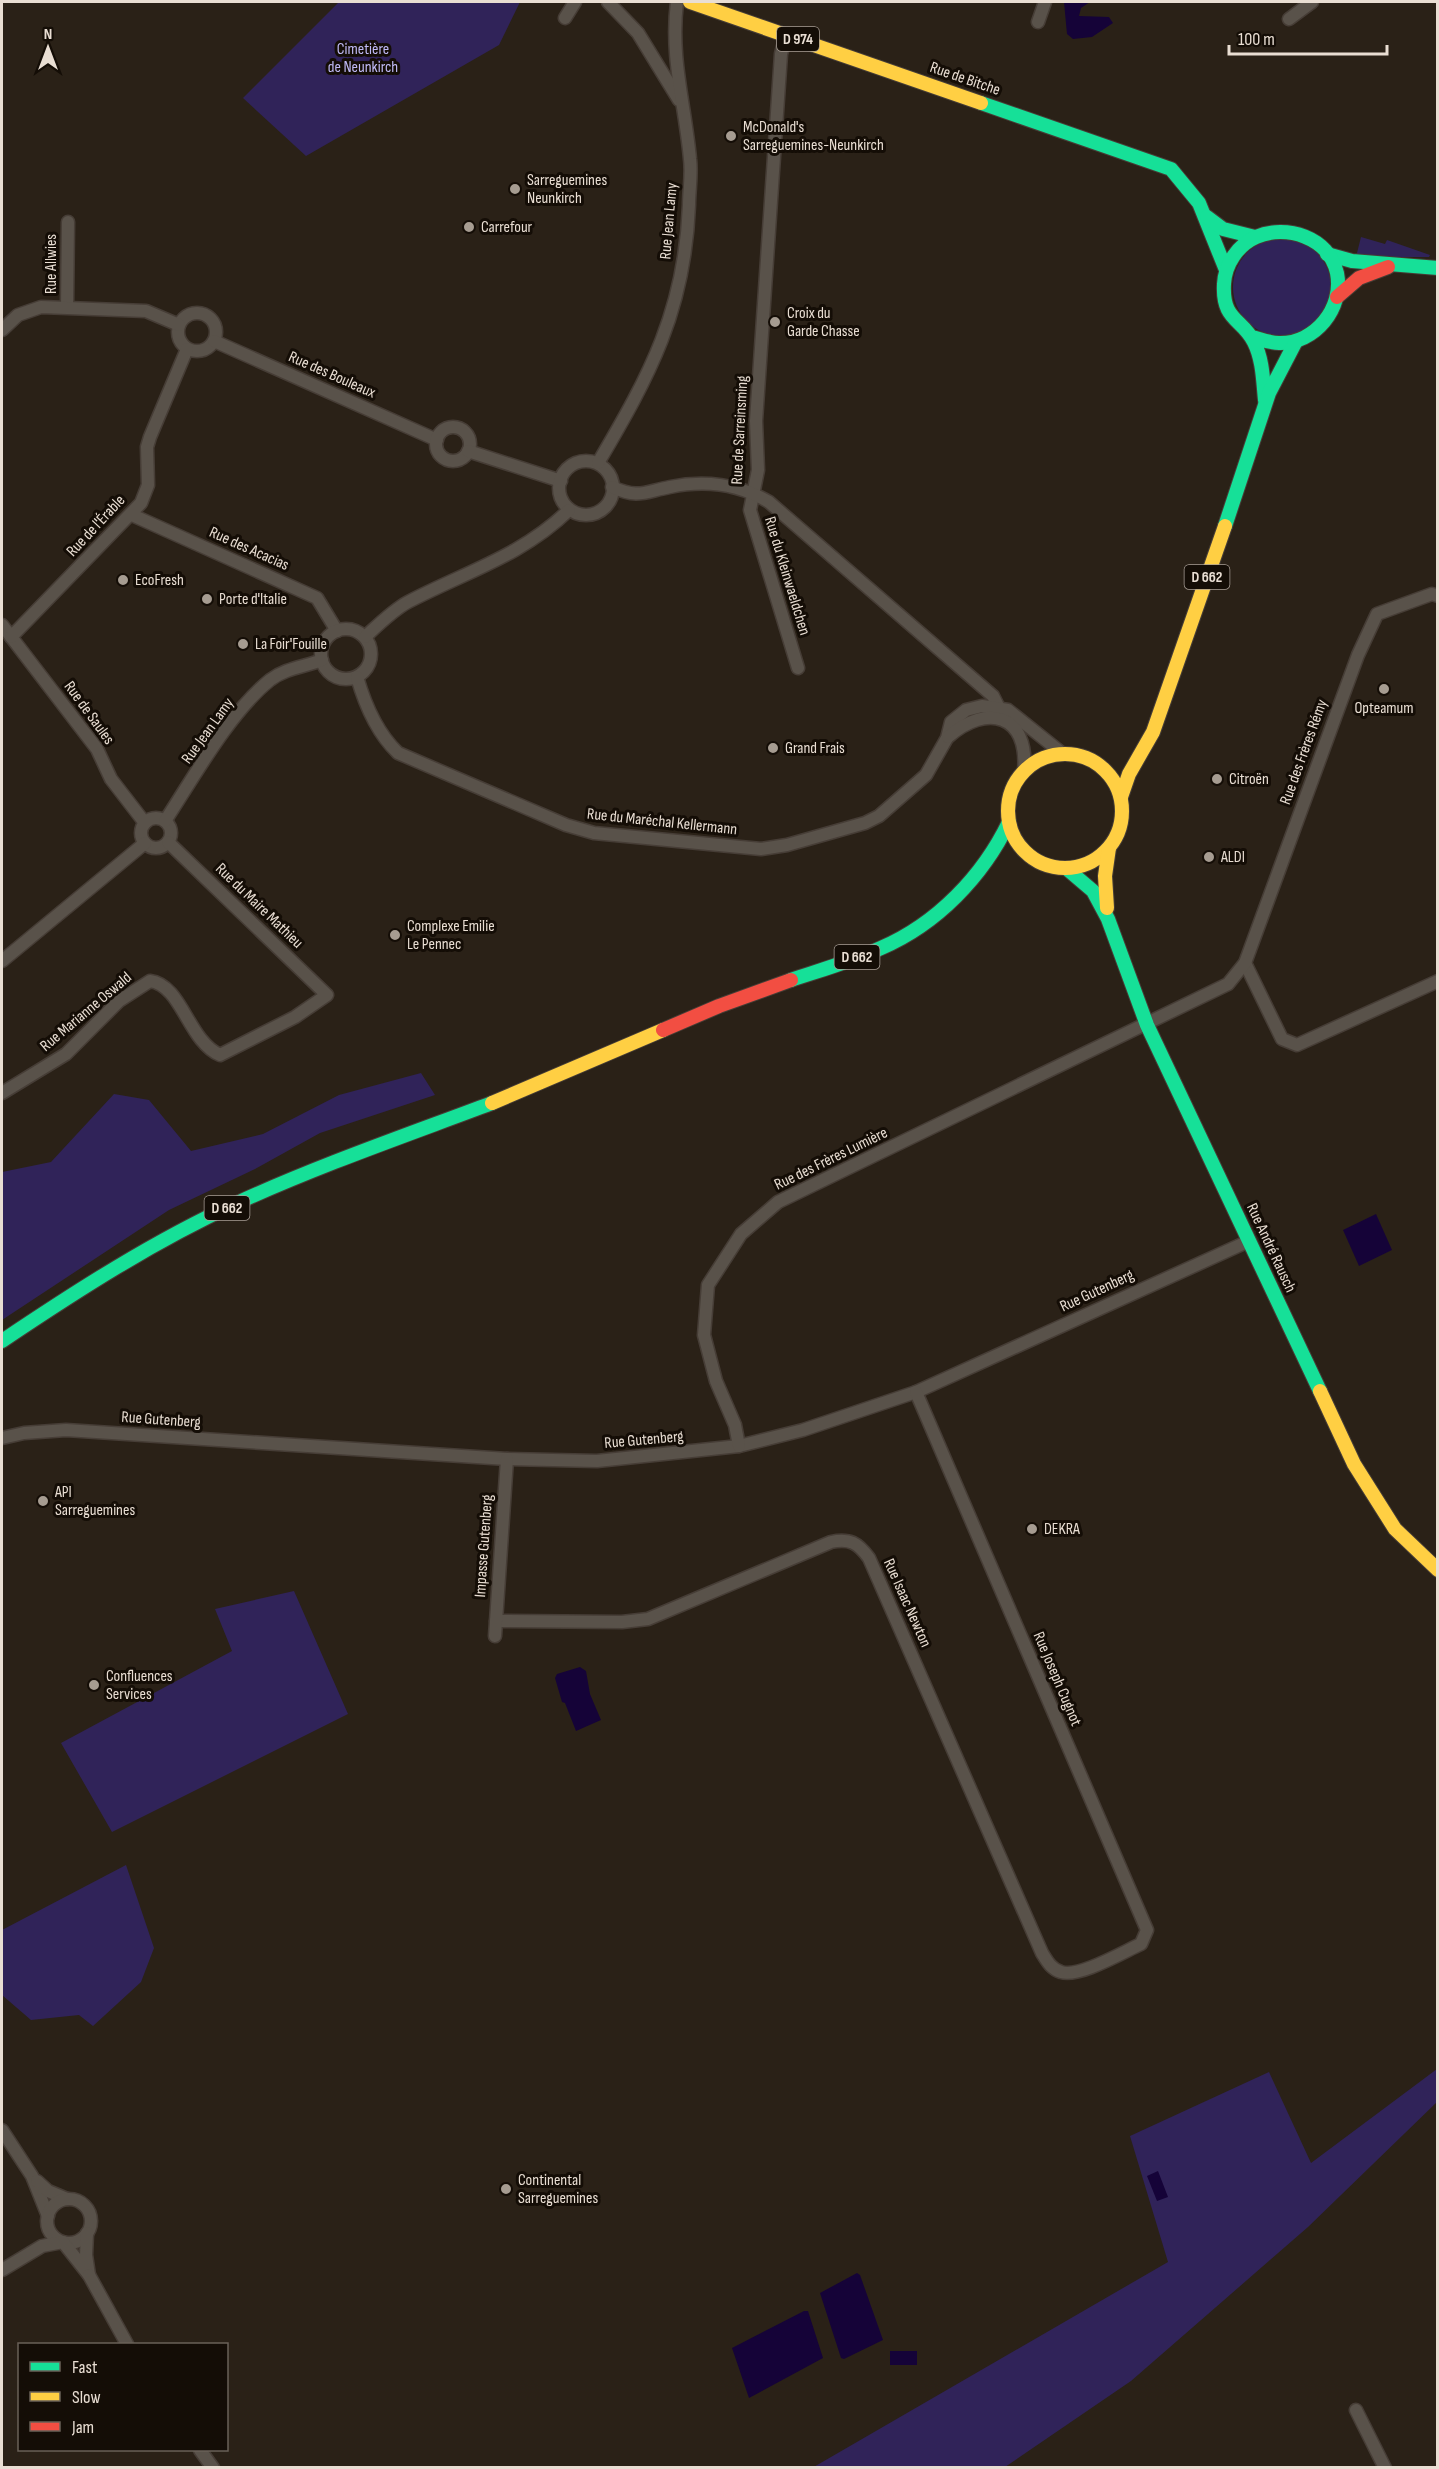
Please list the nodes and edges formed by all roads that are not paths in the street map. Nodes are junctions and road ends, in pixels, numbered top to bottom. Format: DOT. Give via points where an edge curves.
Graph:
graph roads {
  1 [pos="575,2"];
  2 [pos="608,2"];
  3 [pos="677,2"];
  4 [pos="690,2"];
  5 [pos="1045,2"];
  6 [pos="1312,2"];
  7 [pos="565,18"];
  8 [pos="1289,20"];
  9 [pos="1038,22"];
  10 [pos="786,34"];
  11 [pos="682,105"];
  12 [pos="1207,217"];
  13 [pos="68,222"];
  14 [pos="1255,237"];
  15 [pos="1327,254"];
  16 [pos="1392,266"];
  17 [pos="1437,268"];
  18 [pos="1226,270"];
  19 [pos="1337,297"];
  20 [pos="67,307"];
  21 [pos="179,325"];
  22 [pos="2,330"];
  23 [pos="1252,337"];
  24 [pos="214,340"];
  25 [pos="1294,343"];
  26 [pos="187,349"];
  27 [pos="1265,401"];
  28 [pos="437,440"];
  29 [pos="468,451"];
  30 [pos="598,463"];
  31 [pos="561,481"];
  32 [pos="612,487"];
  33 [pos="753,492"];
  34 [pos="569,510"];
  35 [pos="132,515"];
  36 [pos="1437,596"];
  37 [pos="2,625"];
  38 [pos="337,631"];
  39 [pos="11,636"];
  40 [pos="365,637"];
  41 [pos="322,660"];
  42 [pos="798,668"];
  43 [pos="357,677"];
  44 [pos="998,706"];
  45 [pos="947,738"];
  46 [pos="1143,751"];
  47 [pos="1063,754"];
  48 [pos="1097,764"];
  49 [pos="1024,771"];
  50 [pos="1121,797"];
  51 [pos="165,821"];
  52 [pos="1009,822"];
  53 [pos="145,823"];
  54 [pos="168,842"];
  55 [pos="145,843"];
  56 [pos="1109,848"];
  57 [pos="1031,856"];
  58 [pos="1066,868"];
  59 [pos="975,874"];
  60 [pos="1108,919"];
  61 [pos="4,955"];
  62 [pos="1245,963"];
  63 [pos="1437,981"];
  64 [pos="327,995"];
  65 [pos="1147,1025"];
  66 [pos="2,1093"];
  67 [pos="1249,1241"];
  68 [pos="2,1341"];
  69 [pos="916,1392"];
  70 [pos="2,1438"];
  71 [pos="739,1446"];
  72 [pos="507,1459"];
  73 [pos="1437,1570"];
  74 [pos="496,1621"];
  75 [pos="495,1636"];
  76 [pos="1108,1959"];
  77 [pos="2,2130"];
  78 [pos="32,2176"];
  79 [pos="67,2199"];
  80 [pos="47,2219"];
  81 [pos="87,2233"];
  82 [pos="63,2242"];
  83 [pos="23,2256"];
  84 [pos="2,2270"];
  85 [pos="89,2275"];
  86 [pos="126,2343"];
  87 [pos="1356,2410"];
  88 [pos="201,2451"];
  89 [pos="213,2468"];
  90 [pos="1385,2468"];
  1 -- 7 [label="street"];
  2 -- 11 [label="street" via="638,33"];
  3 -- 11 [label="street, Rue Jean Lamy" via="673,32"];
  4 -- 10 [label="main road, Rue de Bitche / D 974"];
  5 -- 9 [label="street"];
  6 -- 8 [label="street"];
  10 -- 12 [label="main road, Rue de Bitche / D 974" via="1171,169 1189,185"];
  10 -- 33 [label="street, Rue de Sarreinsming" via="757,410 758,470"];
  11 -- 30 [label="street, Rue Jean Lamy" via="691,161 688,237 675,303 640,392"];
  12 -- 14 [label="main road" via="1222,229"];
  12 -- 18 [label="main road, Rue de Bitche / D 974"];
  13 -- 20 [label="street, Rue Allwies"];
  14 -- 15 [label="main road" via="1288,231 1310,239"];
  14 -- 18 [label="main road" via="1237,251"];
  15 -- 16 [label="main road"];
  15 -- 19 [label="main road" via="1336,275"];
  16 -- 17 [label="main road"];
  16 -- 19 [label="main road" via="1359,278"];
  18 -- 23 [label="main road" via="1227,308 1233,320"];
  19 -- 25 [label="main road" via="1323,326"];
  20 -- 21 [label="street" via="146,310"];
  20 -- 22 [label="street" via="41,307 18,315"];
  21 -- 24 [label="street" via="188,314 204,314 216,327"];
  21 -- 26 [label="street" via="179,340"];
  23 -- 25 [label="main road" via="1272,344"];
  23 -- 27 [label="main road, D 662"];
  24 -- 26 [label="street" via="200,351"];
  24 -- 28 [label="street, Rue des Bouleaux"];
  25 -- 27 [label="main road, D 662"];
  26 -- 35 [label="street, Rue de l'Érable" via="150,437 148,485"];
  27 -- 46 [label="main road, D 662" via="1157,721"];
  28 -- 29 [label="street, Rue des Bouleaux" via="440,453 447,459 457,460"];
  28 -- 29 [label="street" via="446,428 460,429 468,436"];
  29 -- 31 [label="street, Rue des Bouleaux"];
  30 -- 31 [label="street" via="576,463"];
  30 -- 32 [label="street" via="608,471"];
  31 -- 34 [label="street" via="560,494"];
  32 -- 33 [label="street" via="630,495 690,484 717,484"];
  32 -- 34 [label="street" via="608,503 594,514"];
  33 -- 42 [label="street, Rue du Kleinwaeldchen" via="750,510"];
  33 -- 44 [label="street, Rue de Sarreinsming" via="993,696"];
  34 -- 40 [label="street" via="527,544 406,603"];
  35 -- 38 [label="street, Rue des Acacias" via="316,598"];
  35 -- 39 [label="street, Rue de l'Érable"];
  36 -- 62 [label="street, Rue des Frères Rémy" via="1432,594 1377,614 1358,655"];
  37 -- 39 [label="street, Rue de Saules"];
  38 -- 40 [label="street" via="349,629"];
  38 -- 41 [label="street" via="324,641"];
  39 -- 53 [label="street, Rue de Saules" via="97,749 111,779"];
  40 -- 43 [label="street" via="371,660"];
  41 -- 43 [label="street" via="336,677"];
  41 -- 51 [label="street, Rue Jean Lamy" via="292,668 270,680 231,722"];
  43 -- 45 [label="street, Rue du Maréchal Kellermann" via="362,696 381,732 398,753 566,825 594,833 761,849 788,845 865,824 879,816 926,775"];
  44 -- 45 [label="street, Rue du Maréchal Kellermann" via="966,710 951,722"];
  44 -- 47 [label="street, Rue de Sarreinsming" via="1024,720"];
  45 -- 49 [label="street, Rue du Maréchal Kellermann" via="971,720 982,717 1005,721 1023,742"];
  46 -- 48 [label="main road" via="1120,762"];
  46 -- 50 [label="main road, D 662"];
  47 -- 48 [label="main road" via="1075,754"];
  47 -- 49 [label="main road" via="1042,759"];
  48 -- 50 [label="main road" via="1112,778"];
  49 -- 52 [label="main road" via="1011,795"];
  50 -- 56 [label="main road" via="1119,829"];
  51 -- 53 [label="street" via="157,818"];
  51 -- 54 [label="street" via="169,827"];
  52 -- 57 [label="main road" via="1017,841"];
  52 -- 59 [label="main road, D 662" via="998,845"];
  53 -- 55 [label="street" via="141,837"];
  54 -- 55 [label="street" via="153,848"];
  54 -- 64 [label="street, Rue du Maire Mathieu"];
  55 -- 61 [label="street"];
  56 -- 58 [label="main road" via="1090,862"];
  56 -- 60 [label="main road, Rue André Rausch" via="1104,876"];
  57 -- 58 [label="main road" via="1042,863"];
  57 -- 59 [label="main road, D 662" via="1005,858"];
  58 -- 60 [label="main road, Rue André Rausch" via="1093,891"];
  59 -- 68 [label="main road, D 662" via="924,924 882,948 719,1006 519,1094 314,1170 237,1203 118,1265"];
  60 -- 65 [label="main road, Rue André Rausch"];
  62 -- 63 [label="street" via="1282,1039 1297,1045"];
  62 -- 65 [label="street, Rue des Frères Rémy" via="1228,984"];
  64 -- 66 [label="street, Rue Marianne Oswald" via="295,1017 219,1054 205,1047 166,986 150,981 119,1001 66,1054"];
  65 -- 67 [label="main road, Rue André Rausch"];
  65 -- 71 [label="street, Rue des Frères Lumière" via="778,1202 741,1234 708,1285 704,1335"];
  67 -- 69 [label="street, Rue Gutenberg"];
  67 -- 73 [label="main road, Rue André Rausch" via="1354,1464 1395,1529"];
  69 -- 71 [label="street, Rue Gutenberg" via="803,1430"];
  69 -- 76 [label="street, Rue Joseph Cugnot" via="1147,1930 1141,1944"];
  70 -- 72 [label="street, Rue Gutenberg" via="66,1430"];
  71 -- 72 [label="street, Rue Gutenberg" via="597,1461"];
  72 -- 74 [label="street, Impasse Gutenberg"];
  74 -- 75 [label="street, Impasse Gutenberg"];
  74 -- 76 [label="street, Rue Isaac Newton" via="648,1619 831,1542 859,1544 869,1558 1042,1953 1051,1967 1075,1974"];
  77 -- 78 [label="street"];
  78 -- 79 [label="street" via="48,2191"];
  78 -- 80 [label="street"];
  79 -- 80 [label="street" via="55,2204"];
  79 -- 81 [label="street" via="86,2207 91,2220"];
  80 -- 82 [label="street" via="52,2235"];
  80 -- 83 [label="street" via="39,2238"];
  81 -- 82 [label="street" via="77,2242"];
  81 -- 85 [label="street"];
  82 -- 83 [label="street" via="42,2246"];
  82 -- 85 [label="street"];
  83 -- 84 [label="street"];
  85 -- 86 [label="street"];
  87 -- 90 [label="street"];
  88 -- 89 [label="street"];
}
